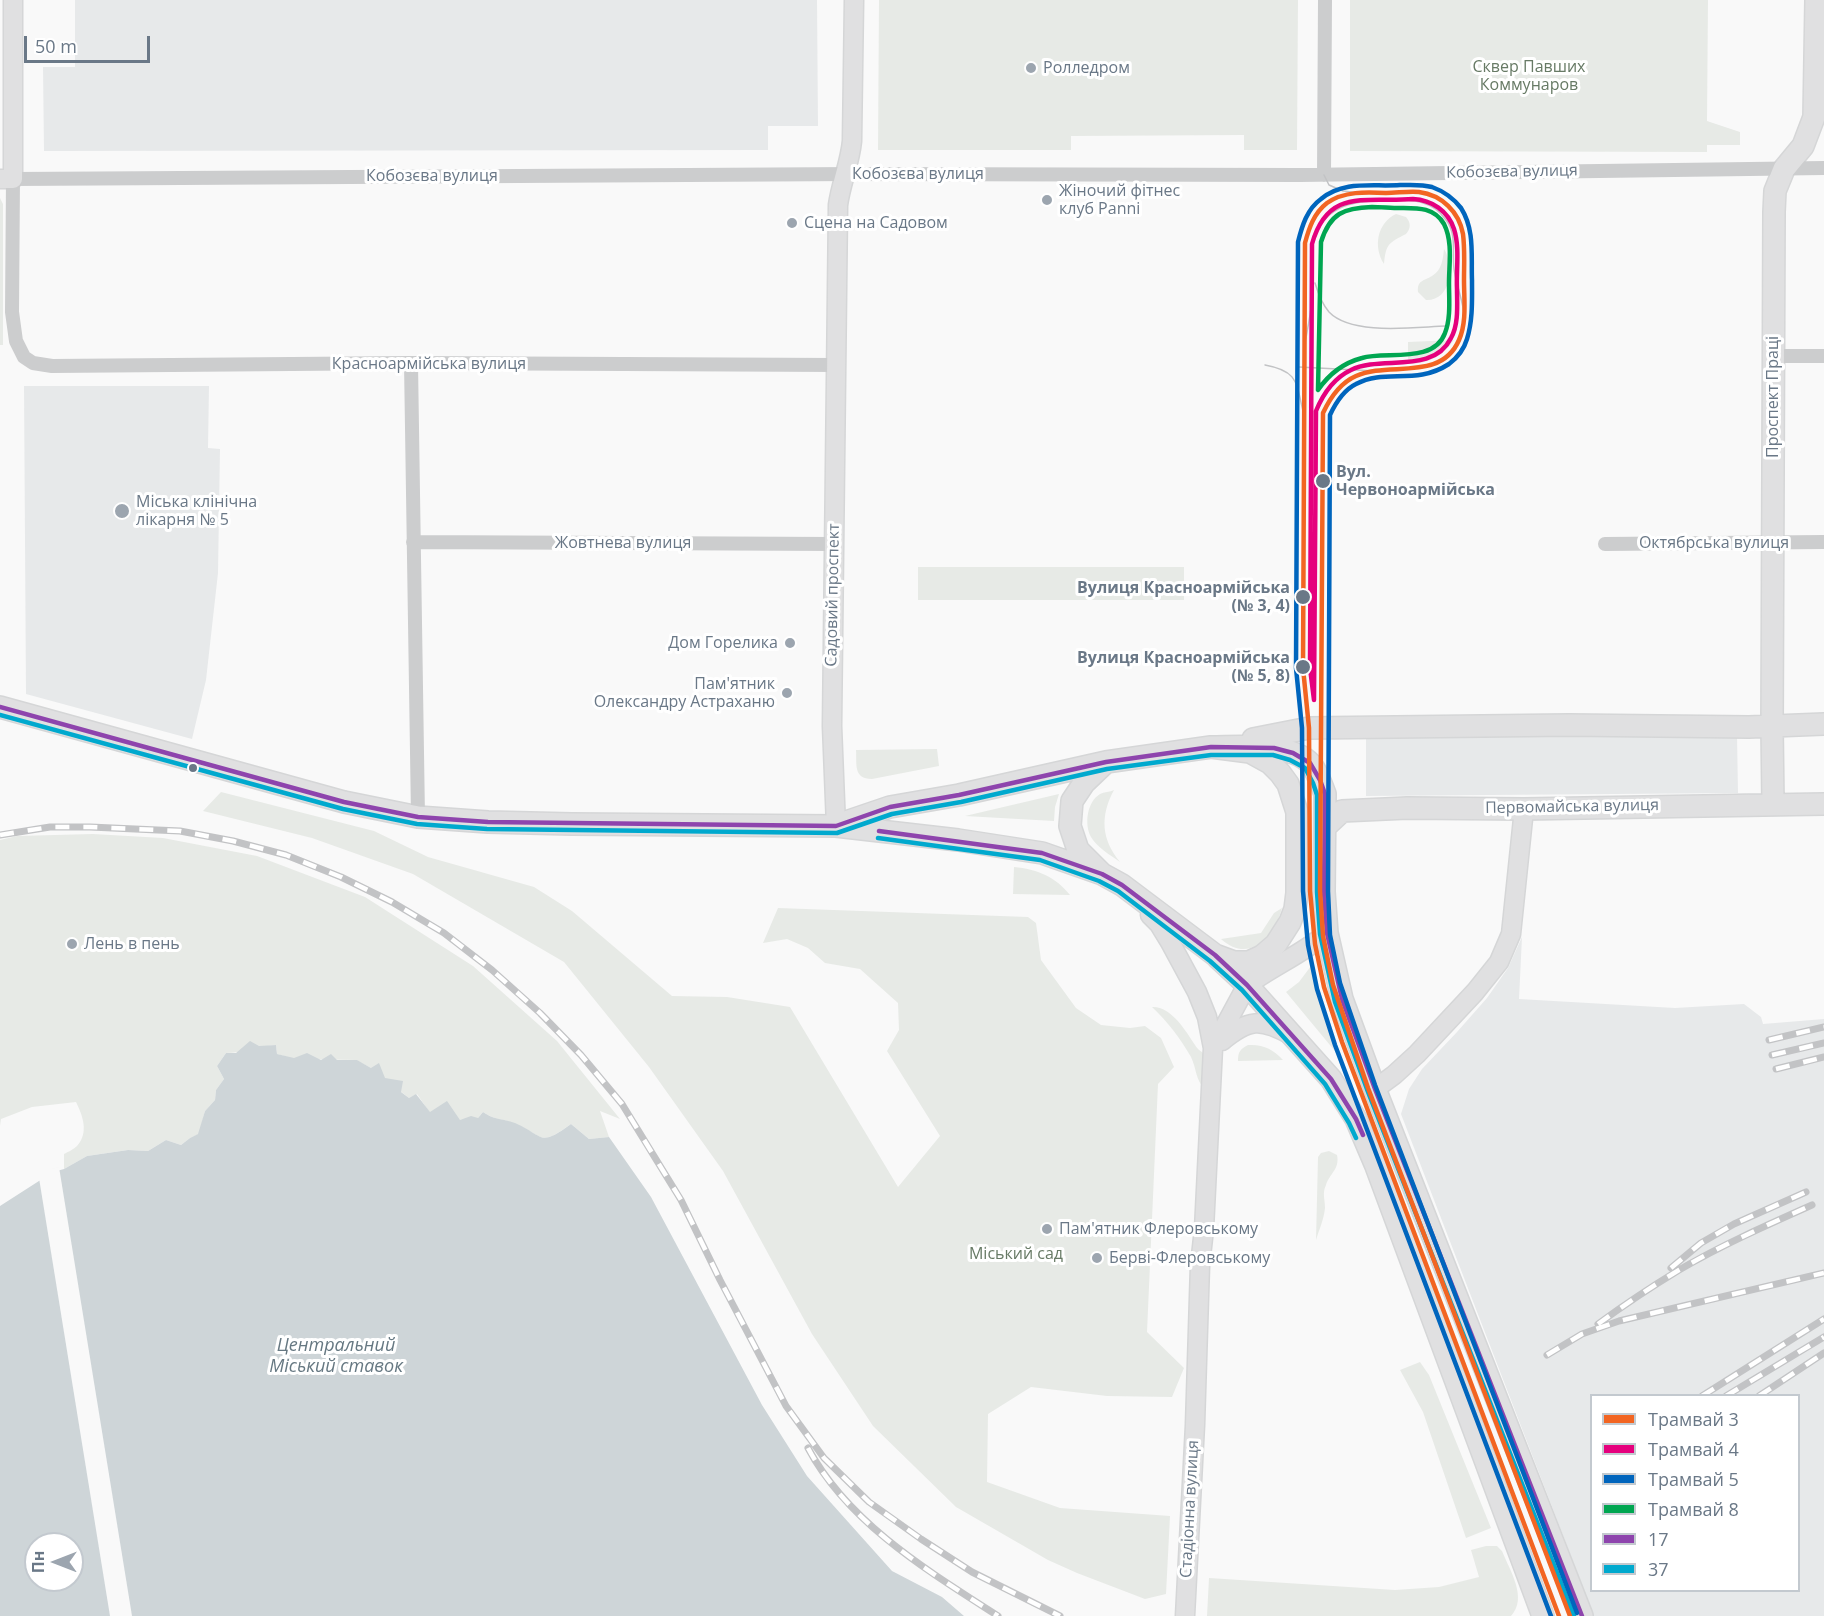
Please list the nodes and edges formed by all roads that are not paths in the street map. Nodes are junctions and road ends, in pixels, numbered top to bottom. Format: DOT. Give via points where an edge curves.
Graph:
graph roads {
  1 [pos="13,0"];
  2 [pos="854,0"];
  3 [pos="1325,0"];
  4 [pos="1816,0"];
  5 [pos="1824,168"];
  6 [pos="1784,169"];
  7 [pos="844,174"];
  8 [pos="1324,175"];
  9 [pos="6,179"];
  10 [pos="1774,356"];
  11 [pos="1824,356"];
  12 [pos="411,363"];
  13 [pos="836,365"];
  14 [pos="412,542"];
  15 [pos="1773,542"];
  16 [pos="1824,542"];
  17 [pos="834,544"];
  18 [pos="1605,544"];
  19 [pos="0,707"];
  20 [pos="1824,724"];
  21 [pos="1772,727"];
  22 [pos="1211,747"];
  23 [pos="1106,762"];
  24 [pos="1773,804"];
  25 [pos="1824,804"];
  26 [pos="1524,809"];
  27 [pos="418,817"];
  28 [pos="836,826"];
  29 [pos="1326,826"];
  30 [pos="1102,874"];
  31 [pos="1122,885"];
  32 [pos="1327,933"];
  33 [pos="1276,944"];
  34 [pos="1215,956"];
  35 [pos="1247,985"];
  36 [pos="1296,1038"];
  37 [pos="1213,1048"];
  38 [pos="1375,1089"];
  39 [pos="1185,1616"];
  40 [pos="1543,1616"];
  41 [pos="1582,1616"];
  1 -- 9 [label="street"];
  2 -- 7 [label="street, Садовий проспект" via="852,141"];
  3 -- 8 [label="street"];
  4 -- 6 [label="main road, Проспект Праці" via="1814,117 1803,146"];
  5 -- 6 [label="street, Кобозєва вулиця"];
  6 -- 8 [label="street, Кобозєва вулиця"];
  6 -- 10 [label="main road, Проспект Праці" via="1775,191"];
  7 -- 8 [label="street, Кобозєва вулиця"];
  7 -- 9 [label="street, Кобозєва вулиця"];
  7 -- 13 [label="street, Садовий проспект" via="838,205"];
  9 -- 12 [label="street, Красноармійська вулиця" via="16,341 24,357 33,363"];
  10 -- 11 [label="street"];
  10 -- 15 [label="main road, Проспект Праці"];
  12 -- 13 [label="street, Красноармійська вулиця"];
  12 -- 14 [label="street"];
  13 -- 17 [label="street, Садовий проспект"];
  14 -- 17 [label="street, Жовтнева вулиця"];
  14 -- 27 [label="street"];
  15 -- 16 [label="street, Октябрська вулиця"];
  15 -- 18 [label="street, Октябрська вулиця"];
  15 -- 21 [label="main road, Проспект Праці"];
  17 -- 28 [label="street, Садовий проспект" via="832,730"];
  19 -- 27 [label="main road" via="344,802"];
  20 -- 21 [label="main road"];
  21 -- 22 [label="main road" via="1309,728"];
  21 -- 24 [label="main road, Проспект Праці"];
  22 -- 23 [label="main road"];
  22 -- 29 [label="main road" via="1274,748 1310,763 1325,794"];
  22 -- 33 [label="main road" via="1250,752 1270,764 1288,784 1297,812 1297,894 1290,922"];
  23 -- 28 [label="main road" via="890,807"];
  23 -- 30 [label="main road" via="1072,801 1070,826 1078,850"];
  24 -- 25 [label="main road, Первомайська вулиця"];
  24 -- 26 [label="main road, Первомайська вулиця"];
  26 -- 29 [label="main road, Первомайська вулиця" via="1342,811"];
  26 -- 38 [label="street" via="1511,934 1499,963 1417,1054"];
  27 -- 28 [label="main road" via="572,824"];
  28 -- 30 [label="main road" via="1042,853"];
  29 -- 32 [label="main road"];
  30 -- 31 [label="main road"];
  31 -- 34 [label="main road"];
  31 -- 37 [label="street" via="1159,924 1197,992"];
  32 -- 35 [label="street"];
  32 -- 38 [label="main road" via="1342,999"];
  33 -- 34 [label="main road" via="1249,962"];
  33 -- 35 [label="street"];
  34 -- 35 [label="main road"];
  35 -- 36 [label="main road"];
  35 -- 37 [label="street"];
  36 -- 37 [label="street" via="1258,1023 1242,1025"];
  36 -- 40 [label="main road" via="1331,1079 1356,1119"];
  37 -- 39 [label="street, Стадіонна вулиця"];
  38 -- 41 [label="main road"];
}
